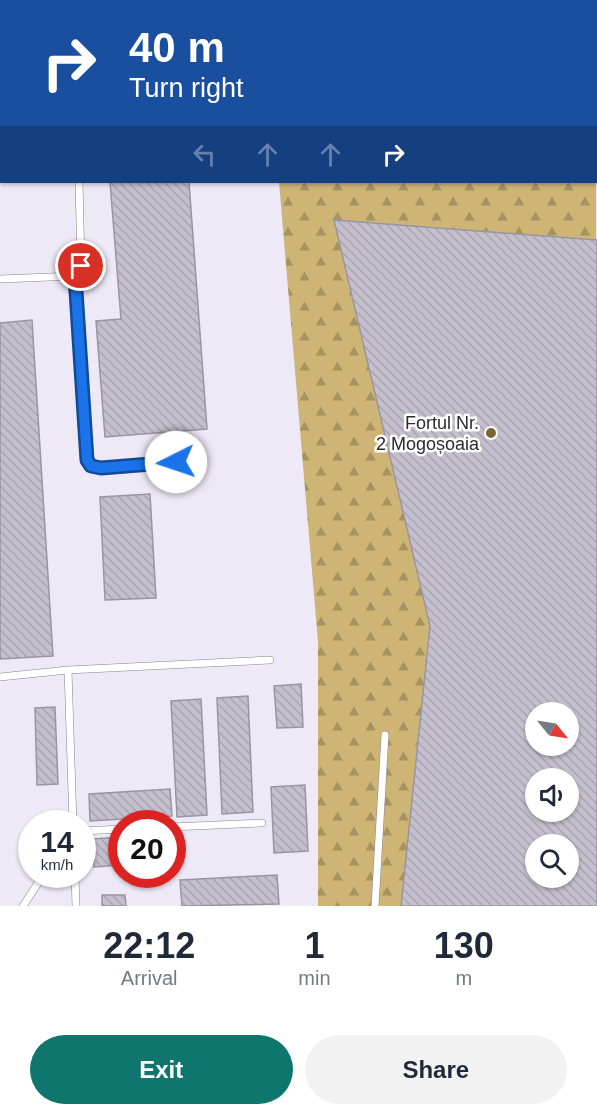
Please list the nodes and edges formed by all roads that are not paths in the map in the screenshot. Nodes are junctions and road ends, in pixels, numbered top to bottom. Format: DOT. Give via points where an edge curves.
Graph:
graph roads {
  1 [pos="79,183"];
  2 [pos="75,276"];
  3 [pos="0,279"];
  4 [pos="176,462"];
  5 [pos="270,660"];
  6 [pos="68,670"];
  7 [pos="0,677"];
  8 [pos="385,735"];
  9 [pos="73,810"];
  10 [pos="262,823"];
  11 [pos="186,826"];
  12 [pos="35,888"];
  13 [pos="75,888"];
  14 [pos="23,906"];
  15 [pos="76,906"];
  16 [pos="375,906"];
  1 -- 2 [label="lane" via="81,266"];
  2 -- 3 [label="lane"];
  2 -- 4 [label="lane" via="87,460 91,466 101,468"];
  5 -- 6 [label="lane"];
  6 -- 7 [label="lane"];
  6 -- 9 [label="lane"];
  8 -- 16 [label="lane"];
  10 -- 11 [label="lane"];
  12 -- 14 [label="lane"];
  13 -- 15 [label="lane"];
}
